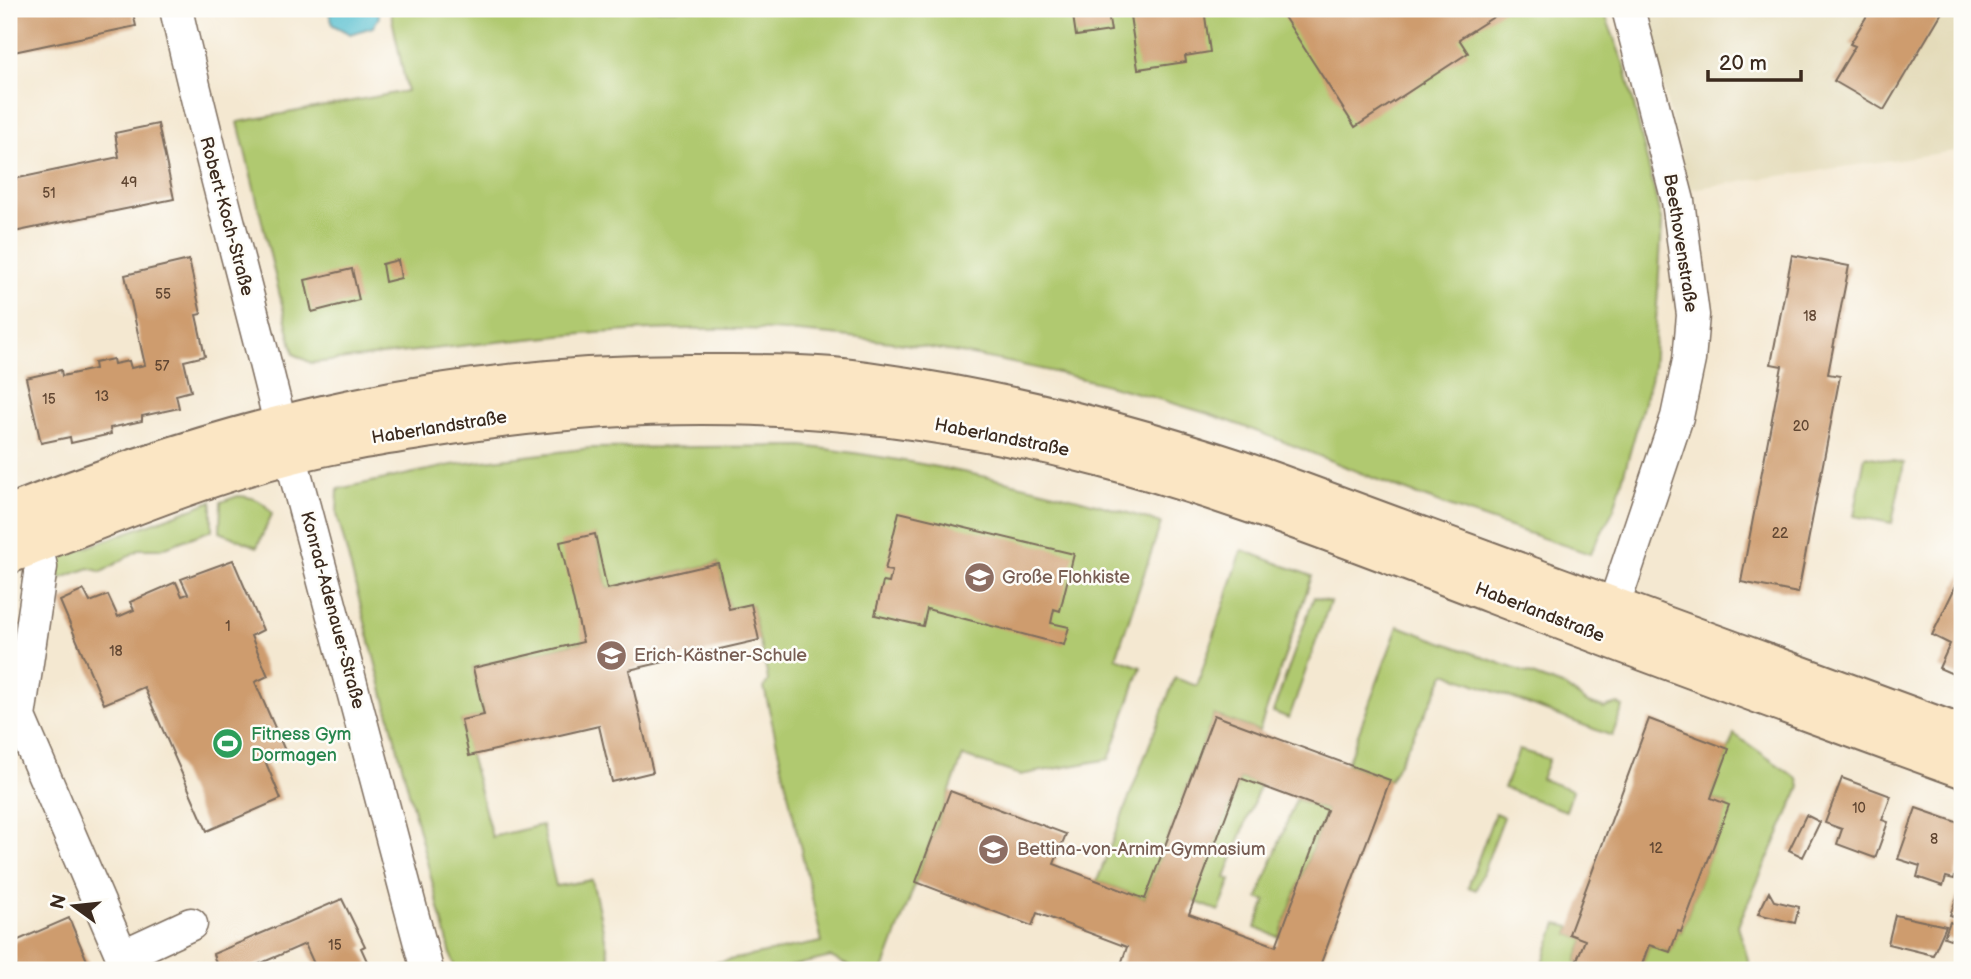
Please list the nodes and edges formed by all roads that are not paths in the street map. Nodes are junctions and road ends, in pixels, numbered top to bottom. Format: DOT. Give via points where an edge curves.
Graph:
graph roads {
  1 [pos="176,9"];
  2 [pos="1628,9"];
  3 [pos="285,438"];
  4 [pos="9,515"];
  5 [pos="22,549"];
  6 [pos="1609,621"];
  7 [pos="1962,735"];
  8 [pos="1962,768"];
  9 [pos="191,924"];
  10 [pos="125,963"];
  11 [pos="427,970"];
  1 -- 3 [label="street, Robert-Koch-Straße" via="206,143"];
  2 -- 6 [label="street, Beethovenstraße" via="1678,201 1693,315 1677,417"];
  3 -- 4 [label="street, Haberlandstraße" via="162,457"];
  3 -- 5 [label="street, Haberlandstraße"];
  3 -- 6 [label="street, Haberlandstraße" via="506,381 789,374 866,381 1034,412 1232,467"];
  3 -- 11 [label="street, Konrad-Adenauer-Straße"];
  5 -- 10 [label="street" via="41,567 19,717"];
  6 -- 7 [label="street, Haberlandstraße"];
  6 -- 8 [label="street, Haberlandstraße"];
  9 -- 10 [label="street"];
}
